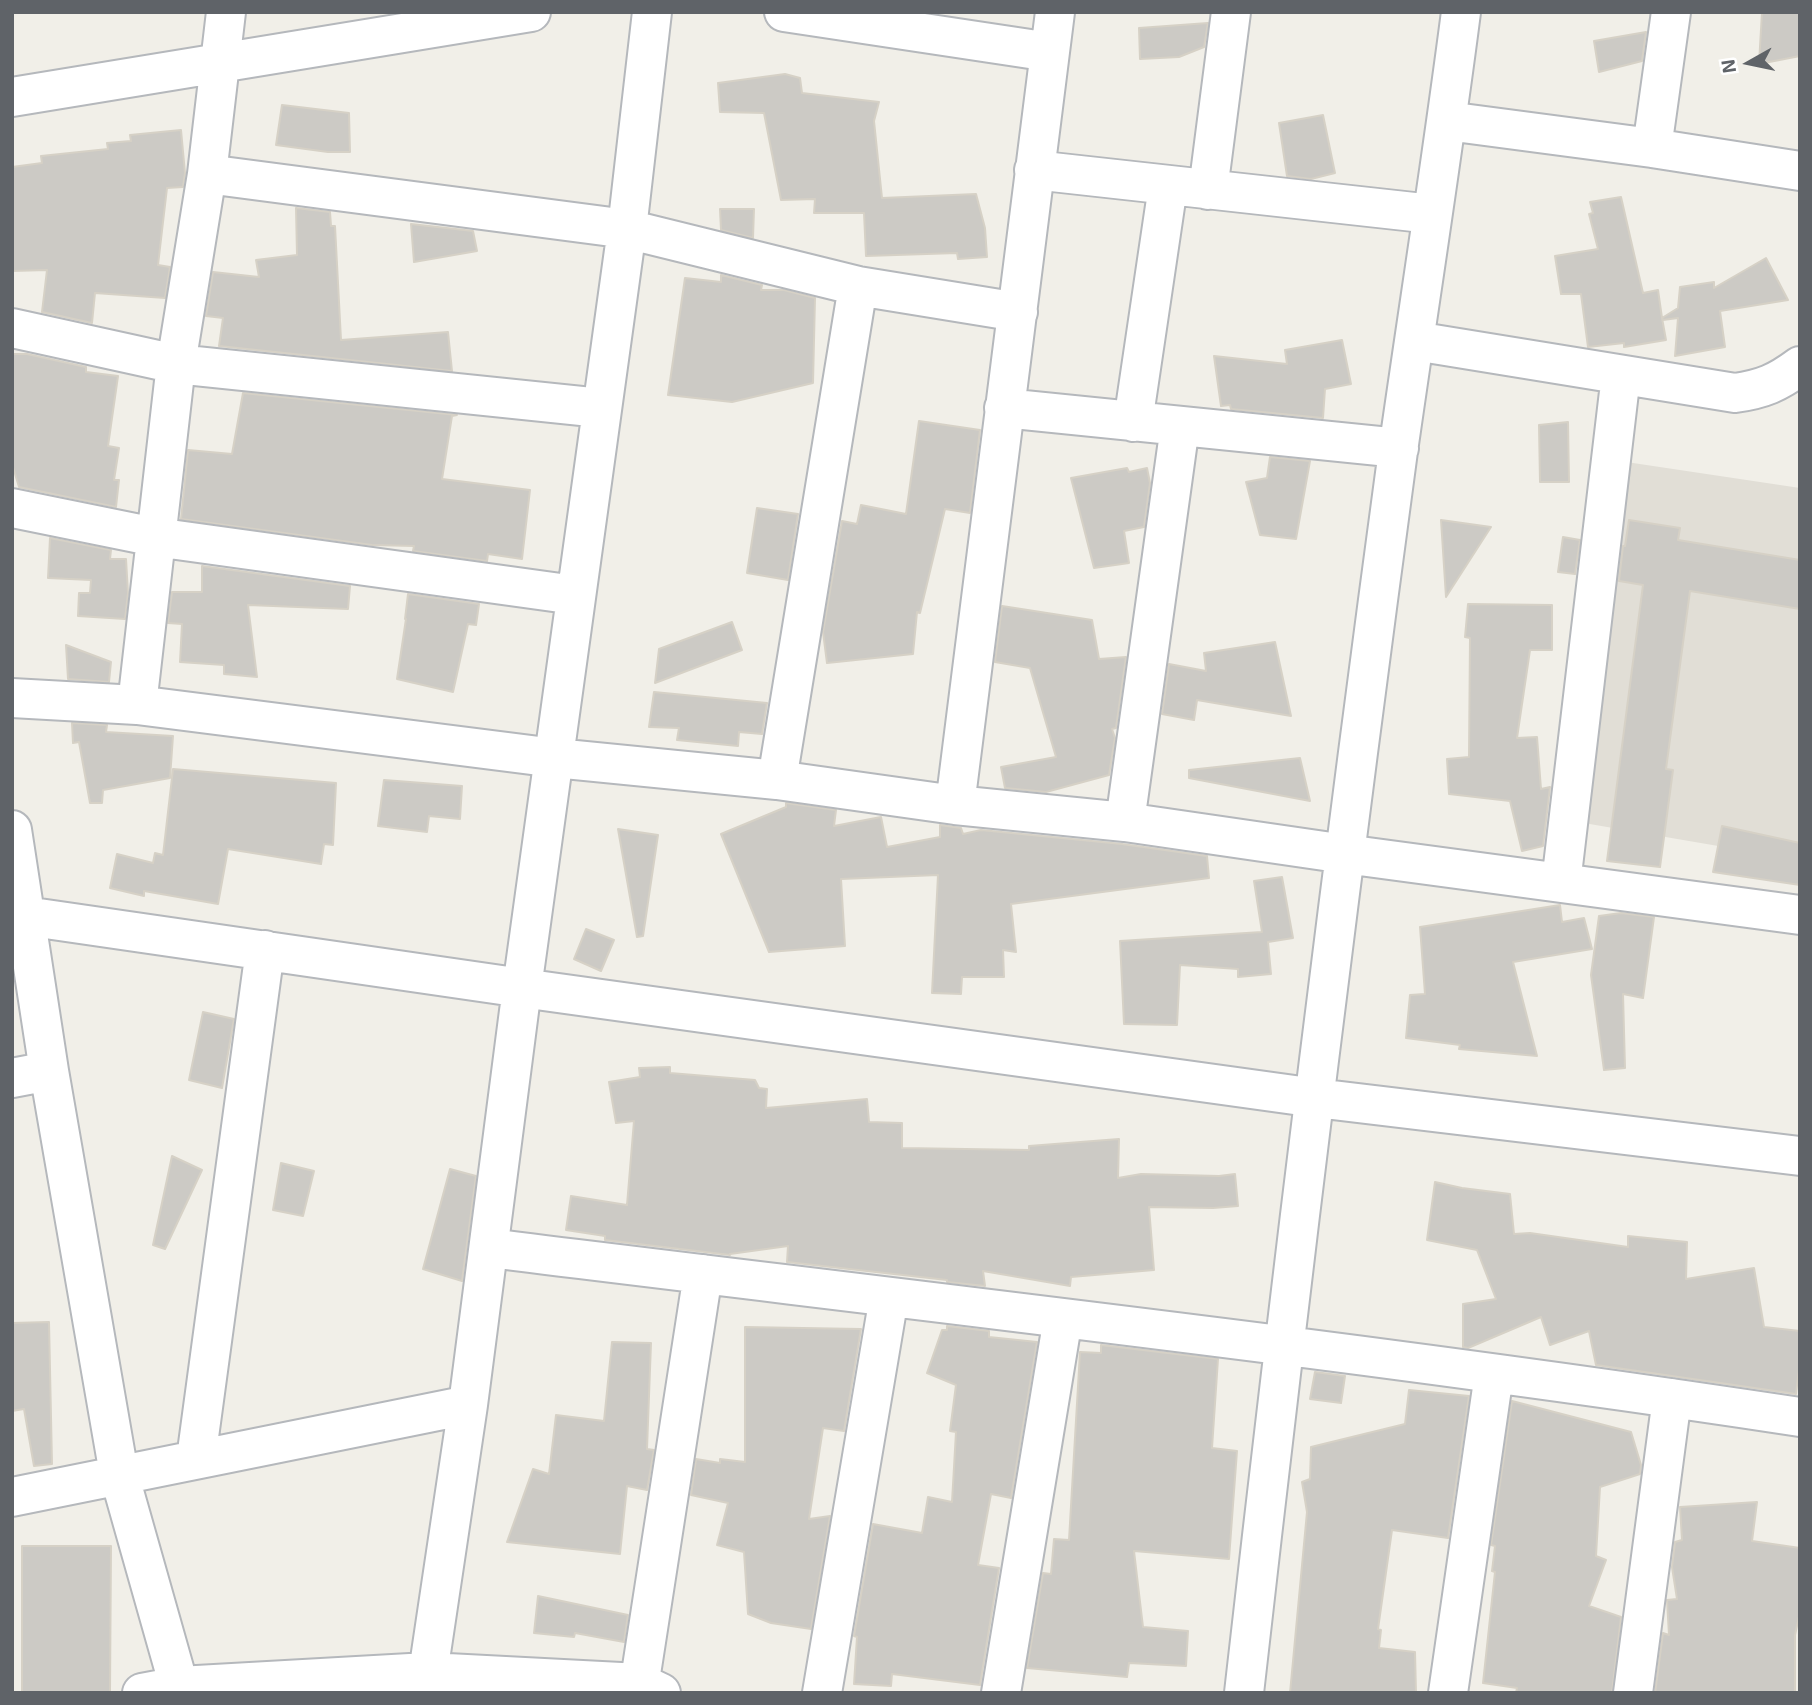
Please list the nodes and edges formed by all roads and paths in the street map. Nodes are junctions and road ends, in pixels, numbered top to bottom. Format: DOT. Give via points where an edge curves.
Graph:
graph roads {
  1 [pos="226,12"];
  2 [pos="531,12"];
  3 [pos="652,12"];
  4 [pos="784,12"];
  5 [pos="1055,12"];
  6 [pos="1231,12"];
  7 [pos="1461,12"];
  8 [pos="1671,12"];
  9 [pos="875,19"];
  10 [pos="1050,52"];
  11 [pos="221,63"];
  12 [pos="12,97"];
  13 [pos="1447,121"];
  14 [pos="1651,148"];
  15 [pos="1034,170"];
  16 [pos="1800,171"];
  17 [pos="206,174"];
  18 [pos="1168,186"];
  19 [pos="1208,190"];
  20 [pos="1432,214"];
  21 [pos="627,229"];
  22 [pos="858,286"];
  23 [pos="1018,312"];
  24 [pos="12,328"];
  25 [pos="1415,341"];
  26 [pos="176,365"];
  27 [pos="1800,366"];
  28 [pos="1621,374"];
  29 [pos="601,408"];
  30 [pos="1004,408"];
  31 [pos="1133,422"];
  32 [pos="1180,426"];
  33 [pos="1399,448"];
  34 [pos="12,508"];
  35 [pos="155,537"];
  36 [pos="575,595"];
  37 [pos="12,698"];
  38 [pos="137,705"];
  39 [pos="555,758"];
  40 [pos="777,780"];
  41 [pos="955,805"];
  42 [pos="1125,821"];
  43 [pos="12,831"];
  44 [pos="1346,854"];
  45 [pos="1561,883"];
  46 [pos="1800,915"];
  47 [pos="25,916"];
  48 [pos="265,950"];
  49 [pos="522,988"];
  50 [pos="30,1074"];
  51 [pos="1316,1098"];
  52 [pos="1800,1156"];
  53 [pos="489,1248"];
  54 [pos="703,1274"];
  55 [pos="889,1297"];
  56 [pos="1063,1318"];
  57 [pos="1283,1346"];
  58 [pos="1494,1374"];
  59 [pos="1672,1398"];
  60 [pos="468,1405"];
  61 [pos="1800,1418"];
  62 [pos="196,1459"];
  63 [pos="119,1474"];
  64 [pos="12,1497"];
  65 [pos="427,1682"];
  66 [pos="179,1686"];
  67 [pos="646,1689"];
  68 [pos="142,1693"];
  69 [pos="822,1693"];
  70 [pos="1001,1693"];
  71 [pos="1244,1693"];
  72 [pos="1448,1693"];
  73 [pos="1633,1693"];
  1 -- 11 [label="street"];
  2 -- 11 [label="street"];
  3 -- 21 [label="street"];
  4 -- 9 [label="street"];
  5 -- 10 [label="street"];
  6 -- 19 [label="street"];
  7 -- 13 [label="street"];
  8 -- 14 [label="street"];
  9 -- 10 [label="street"];
  10 -- 15 [label="street"];
  11 -- 12 [label="street"];
  11 -- 17 [label="street"];
  13 -- 14 [label="street"];
  13 -- 20 [label="street"];
  14 -- 16 [label="street"];
  15 -- 18 [label="street"];
  15 -- 23 [label="street"];
  17 -- 21 [label="street"];
  17 -- 26 [label="street"];
  18 -- 19 [label="street"];
  18 -- 31 [label="street"];
  19 -- 20 [label="street"];
  20 -- 25 [label="street"];
  21 -- 22 [label="street"];
  21 -- 29 [label="street"];
  22 -- 23 [label="street"];
  22 -- 40 [label="street"];
  23 -- 30 [label="street"];
  24 -- 26 [label="street"];
  25 -- 28 [label="street"];
  25 -- 33 [label="street"];
  26 -- 29 [label="street"];
  26 -- 35 [label="street"];
  27 -- 28 [label="street" via="1762,389 1735,393"];
  28 -- 45 [label="street"];
  29 -- 36 [label="street"];
  30 -- 31 [label="street"];
  30 -- 41 [label="street"];
  31 -- 32 [label="street"];
  32 -- 33 [label="street"];
  32 -- 42 [label="street"];
  33 -- 44 [label="street"];
  34 -- 35 [label="street"];
  35 -- 36 [label="street"];
  35 -- 38 [label="street"];
  36 -- 39 [label="street"];
  37 -- 38 [label="street"];
  38 -- 39 [label="street"];
  39 -- 40 [label="street"];
  39 -- 49 [label="street"];
  40 -- 41 [label="street"];
  41 -- 42 [label="street"];
  42 -- 44 [label="street"];
  43 -- 47 [label="street"];
  44 -- 45 [label="street"];
  44 -- 51 [label="street"];
  45 -- 46 [label="street"];
  47 -- 48 [label="street"];
  47 -- 50 [label="street"];
  48 -- 49 [label="street"];
  48 -- 62 [label="street"];
  49 -- 51 [label="street"];
  49 -- 53 [label="street"];
  50 -- 63 [label="street"];
  51 -- 52 [label="street"];
  51 -- 57 [label="street"];
  53 -- 54 [label="street"];
  53 -- 60 [label="street"];
  54 -- 55 [label="street"];
  54 -- 67 [label="street"];
  55 -- 56 [label="street"];
  55 -- 69 [label="street"];
  56 -- 57 [label="street"];
  56 -- 70 [label="street"];
  57 -- 58 [label="street"];
  57 -- 71 [label="street"];
  58 -- 59 [label="street"];
  58 -- 72 [label="street"];
  59 -- 61 [label="street"];
  59 -- 73 [label="street"];
  60 -- 62 [label="street"];
  60 -- 65 [label="street"];
  62 -- 63 [label="street"];
  63 -- 64 [label="street"];
  63 -- 66 [label="street"];
  65 -- 66 [label="street"];
  65 -- 67 [label="street"];
  66 -- 68 [label="street"];
}
